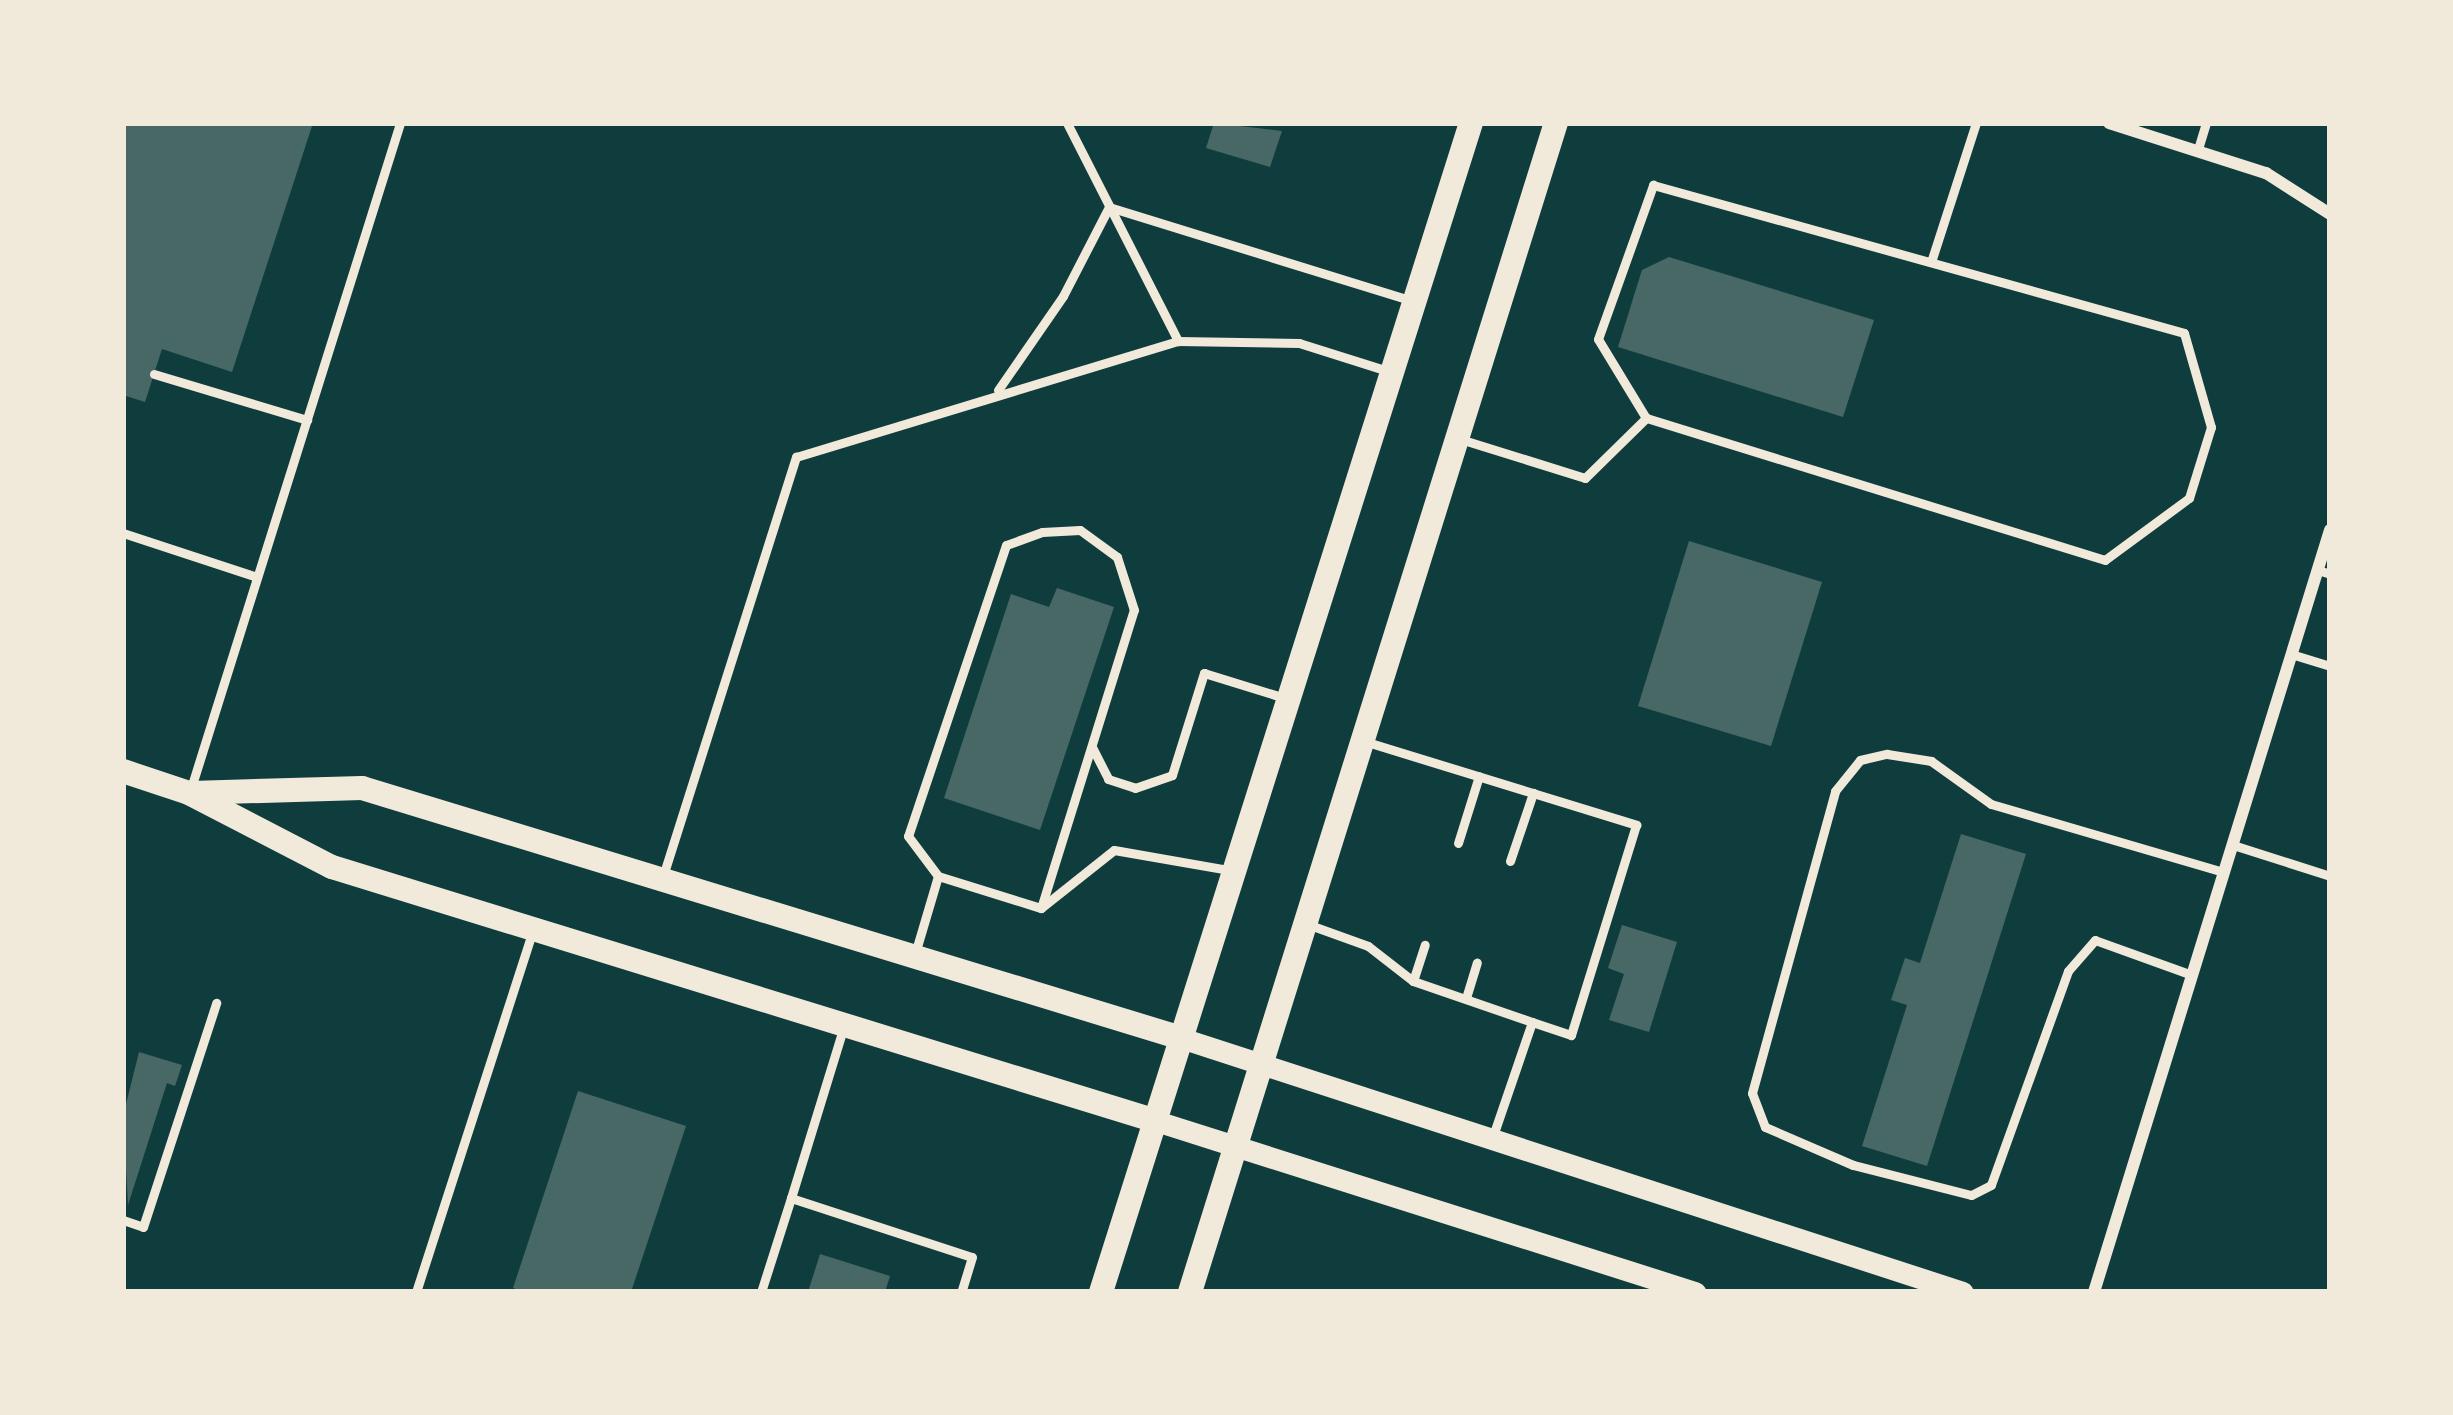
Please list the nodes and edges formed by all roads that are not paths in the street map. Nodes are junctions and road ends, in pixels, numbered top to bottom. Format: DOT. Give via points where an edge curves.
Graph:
graph roads {
  1 [pos="400,123"];
  2 [pos="1066,123"];
  3 [pos="1472,123"];
  4 [pos="1556,123"];
  5 [pos="1976,123"];
  6 [pos="2109,123"];
  7 [pos="2206,123"];
  8 [pos="2198,149"];
  9 [pos="1109,207"];
  10 [pos="2330,214"];
  11 [pos="1931,262"];
  12 [pos="1414,302"];
  13 [pos="1178,341"];
  14 [pos="1391,372"];
  15 [pos="154,374"];
  16 [pos="998,390"];
  17 [pos="1646,418"];
  18 [pos="307,421"];
  19 [pos="1456,437"];
  20 [pos="2330,530"];
  21 [pos="123,533"];
  22 [pos="2324,572"];
  23 [pos="257,578"];
  24 [pos="2291,654"];
  25 [pos="2330,666"];
  26 [pos="1285,698"];
  27 [pos="1362,741"];
  28 [pos="1091,745"];
  29 [pos="123,771"];
  30 [pos="1479,776"];
  31 [pos="189,793"];
  32 [pos="1533,793"];
  33 [pos="1458,842"];
  34 [pos="2233,844"];
  35 [pos="1510,861"];
  36 [pos="1229,869"];
  37 [pos="2224,872"];
  38 [pos="938,876"];
  39 [pos="2330,876"];
  40 [pos="662,880"];
  41 [pos="1041,908"];
  42 [pos="1307,924"];
  43 [pos="533,929"];
  44 [pos="1425,945"];
  45 [pos="914,957"];
  46 [pos="1477,963"];
  47 [pos="2192,975"];
  48 [pos="1414,981"];
  49 [pos="1466,998"];
  50 [pos="216,1003"];
  51 [pos="1532,1022"];
  52 [pos="844,1024"];
  53 [pos="1178,1037"];
  54 [pos="1263,1065"];
  55 [pos="1154,1120"];
  56 [pos="1492,1139"];
  57 [pos="1238,1145"];
  58 [pos="791,1198"];
  59 [pos="123,1220"];
  60 [pos="416,1292"];
  61 [pos="761,1292"];
  62 [pos="961,1292"];
  63 [pos="1101,1292"];
  64 [pos="1190,1292"];
  65 [pos="1695,1292"];
  66 [pos="1963,1292"];
  67 [pos="2094,1292"];
  1 -- 18 [label="lane"];
  2 -- 9 [label="lane"];
  3 -- 12 [label="main road"];
  4 -- 19 [label="main road"];
  5 -- 11 [label="lane"];
  6 -- 8 [label="street"];
  7 -- 8 [label="lane"];
  8 -- 10 [label="street" via="2266,173"];
  9 -- 12 [label="lane"];
  9 -- 13 [label="lane"];
  9 -- 16 [label="lane" via="1064,296"];
  11 -- 17 [label="lane" via="1653,184 1598,339"];
  11 -- 17 [label="lane" via="2184,333 2211,427 2188,498 2105,560"];
  12 -- 14 [label="main road"];
  13 -- 14 [label="lane" via="1299,343"];
  13 -- 16 [label="lane"];
  14 -- 26 [label="main road"];
  15 -- 18 [label="lane"];
  16 -- 40 [label="lane" via="796,457"];
  17 -- 19 [label="lane" via="1585,478"];
  18 -- 23 [label="lane"];
  19 -- 27 [label="main road"];
  20 -- 22 [label="street"];
  21 -- 23 [label="lane"];
  22 -- 24 [label="street"];
  23 -- 31 [label="lane"];
  24 -- 25 [label="lane"];
  24 -- 34 [label="street"];
  26 -- 28 [label="lane" via="1204,673 1172,775 1135,788 1108,779"];
  26 -- 36 [label="main road"];
  27 -- 30 [label="lane"];
  27 -- 42 [label="main road"];
  28 -- 38 [label="lane" via="1134,610 1117,557 1080,530 1042,532 1006,545 908,836"];
  28 -- 41 [label="lane"];
  29 -- 31 [label="main road"];
  30 -- 32 [label="lane"];
  30 -- 33 [label="lane"];
  31 -- 40 [label="main road" via="362,788"];
  31 -- 43 [label="main road" via="332,867"];
  32 -- 35 [label="lane"];
  32 -- 51 [label="lane" via="1636,825 1571,1034"];
  34 -- 37 [label="street"];
  34 -- 39 [label="lane"];
  36 -- 41 [label="lane" via="1114,850"];
  36 -- 53 [label="main road"];
  37 -- 47 [label="street"];
  37 -- 47 [label="lane" via="1991,804 1930,761 1887,754 1860,760 1835,790 1752,1093 1765,1126 1853,1165 1970,1195 1991,1185 2068,970 2095,940"];
  38 -- 41 [label="lane"];
  38 -- 45 [label="lane"];
  40 -- 45 [label="main road"];
  42 -- 48 [label="lane" via="1368,946"];
  42 -- 54 [label="main road"];
  43 -- 52 [label="main road"];
  43 -- 60 [label="lane"];
  44 -- 48 [label="lane"];
  45 -- 53 [label="main road"];
  46 -- 49 [label="lane"];
  47 -- 67 [label="street"];
  48 -- 49 [label="lane"];
  49 -- 51 [label="lane"];
  50 -- 59 [label="lane" via="143,1227"];
  51 -- 56 [label="lane"];
  52 -- 55 [label="main road"];
  52 -- 58 [label="lane"];
  53 -- 54 [label="street"];
  53 -- 55 [label="main road"];
  54 -- 56 [label="street"];
  54 -- 57 [label="main road"];
  55 -- 57 [label="street"];
  55 -- 63 [label="main road"];
  56 -- 66 [label="street"];
  57 -- 64 [label="main road"];
  57 -- 65 [label="street"];
  58 -- 61 [label="lane"];
  58 -- 62 [label="lane" via="972,1257"];
}
